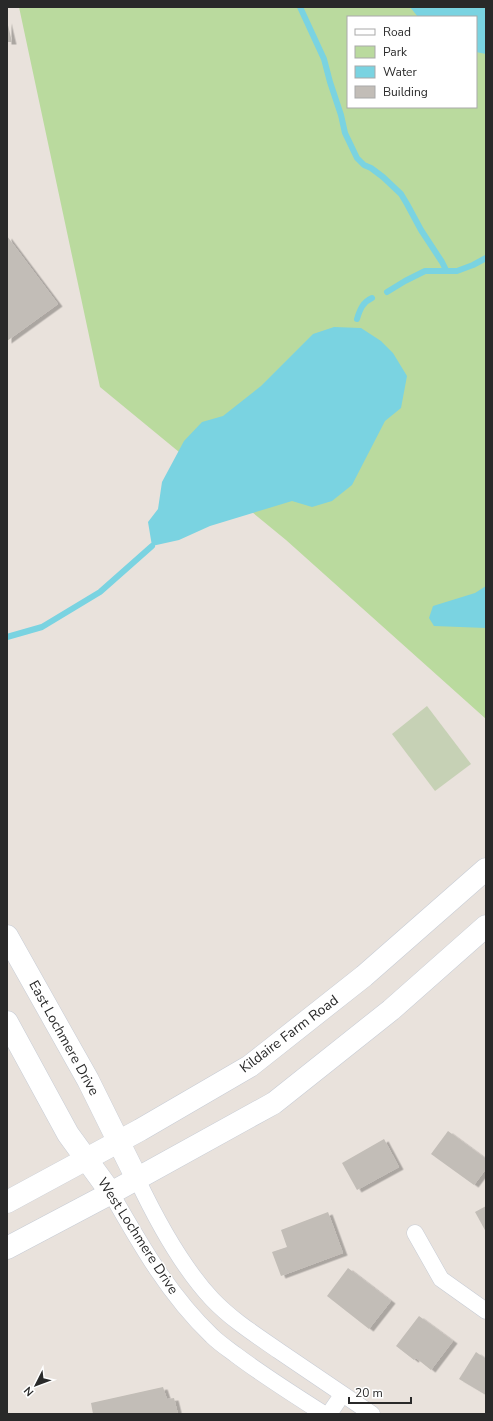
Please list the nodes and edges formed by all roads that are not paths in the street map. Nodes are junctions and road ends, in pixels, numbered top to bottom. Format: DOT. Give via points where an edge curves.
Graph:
graph roads {
  1 [pos="486,869"];
  2 [pos="486,926"];
  3 [pos="7,936"];
  4 [pos="7,1022"];
  5 [pos="119,1141"];
  6 [pos="87,1158"];
  7 [pos="137,1179"];
  8 [pos="112,1193"];
  9 [pos="7,1202"];
  10 [pos="415,1233"];
  11 [pos="7,1248"];
  12 [pos="486,1311"];
  13 [pos="342,1394"];
  14 [pos="324,1414"];
  15 [pos="329,1414"];
  16 [pos="372,1414"];
  1 -- 5 [label="main road, Kildaire Farm Road" via="364,976 250,1066"];
  2 -- 7 [label="main road" via="392,1010 274,1103"];
  3 -- 5 [label="main road, East Lochmere Drive" via="88,1080"];
  4 -- 6 [label="main road" via="68,1134"];
  5 -- 6 [label="main road, Kildaire Farm Road"];
  5 -- 7 [label="main road, West Lochmere Drive"];
  6 -- 8 [label="main road, West Lochmere Drive"];
  6 -- 9 [label="main road, Kildaire Farm Road"];
  7 -- 8 [label="main road"];
  7 -- 13 [label="street, West Lochmere Drive" via="174,1246 212,1300 246,1330"];
  8 -- 11 [label="main road"];
  8 -- 14 [label="street, West Lochmere Drive" via="160,1274 208,1332 252,1367"];
  10 -- 12 [label="street" via="441,1279"];
  13 -- 15 [label="street"];
  13 -- 16 [label="street, West Lochmere Drive"];
}
